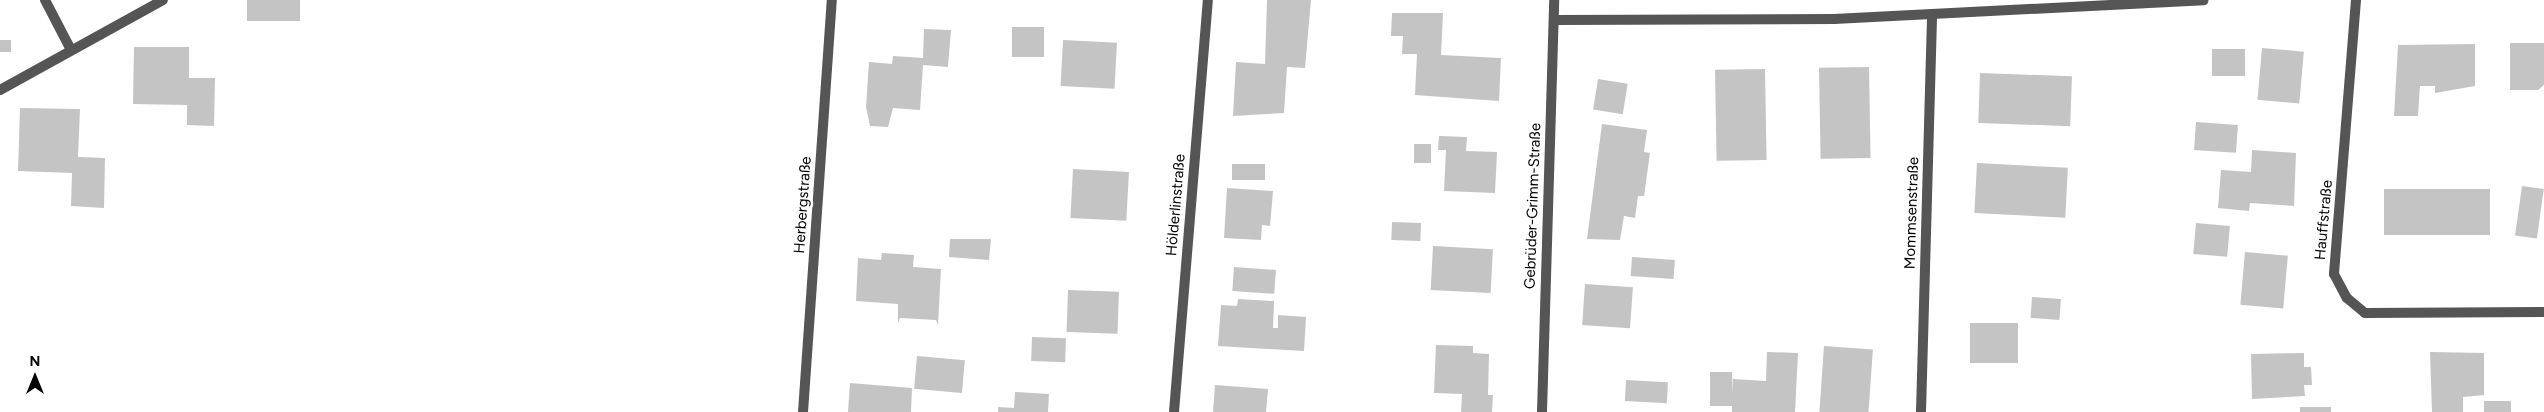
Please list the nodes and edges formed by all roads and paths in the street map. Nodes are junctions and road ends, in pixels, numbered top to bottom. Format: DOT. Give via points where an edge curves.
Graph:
graph roads {
  1 [pos="45,0"];
  2 [pos="163,0"];
  3 [pos="832,0"];
  4 [pos="1208,0"];
  5 [pos="1554,0"];
  6 [pos="2204,0"];
  7 [pos="2356,0"];
  8 [pos="1932,14"];
  9 [pos="1554,20"];
  10 [pos="71,50"];
  11 [pos="0,90"];
  12 [pos="2544,312"];
  13 [pos="803,412"];
  14 [pos="1174,412"];
  15 [pos="1542,412"];
  16 [pos="1921,412"];
  1 -- 10 [label="street"];
  2 -- 10 [label="street"];
  3 -- 13 [label="street, Herbergstraße"];
  4 -- 14 [label="street, Hölderlinstraße"];
  5 -- 9 [label="street, Gebrüder-Grimm-Straße"];
  6 -- 8 [label="street"];
  7 -- 12 [label="street, Hauffstraße" via="2334,274 2347,298 2365,313"];
  8 -- 9 [label="street"];
  8 -- 16 [label="street, Mommsenstraße"];
  9 -- 15 [label="street, Gebrüder-Grimm-Straße"];
  10 -- 11 [label="street"];
}
